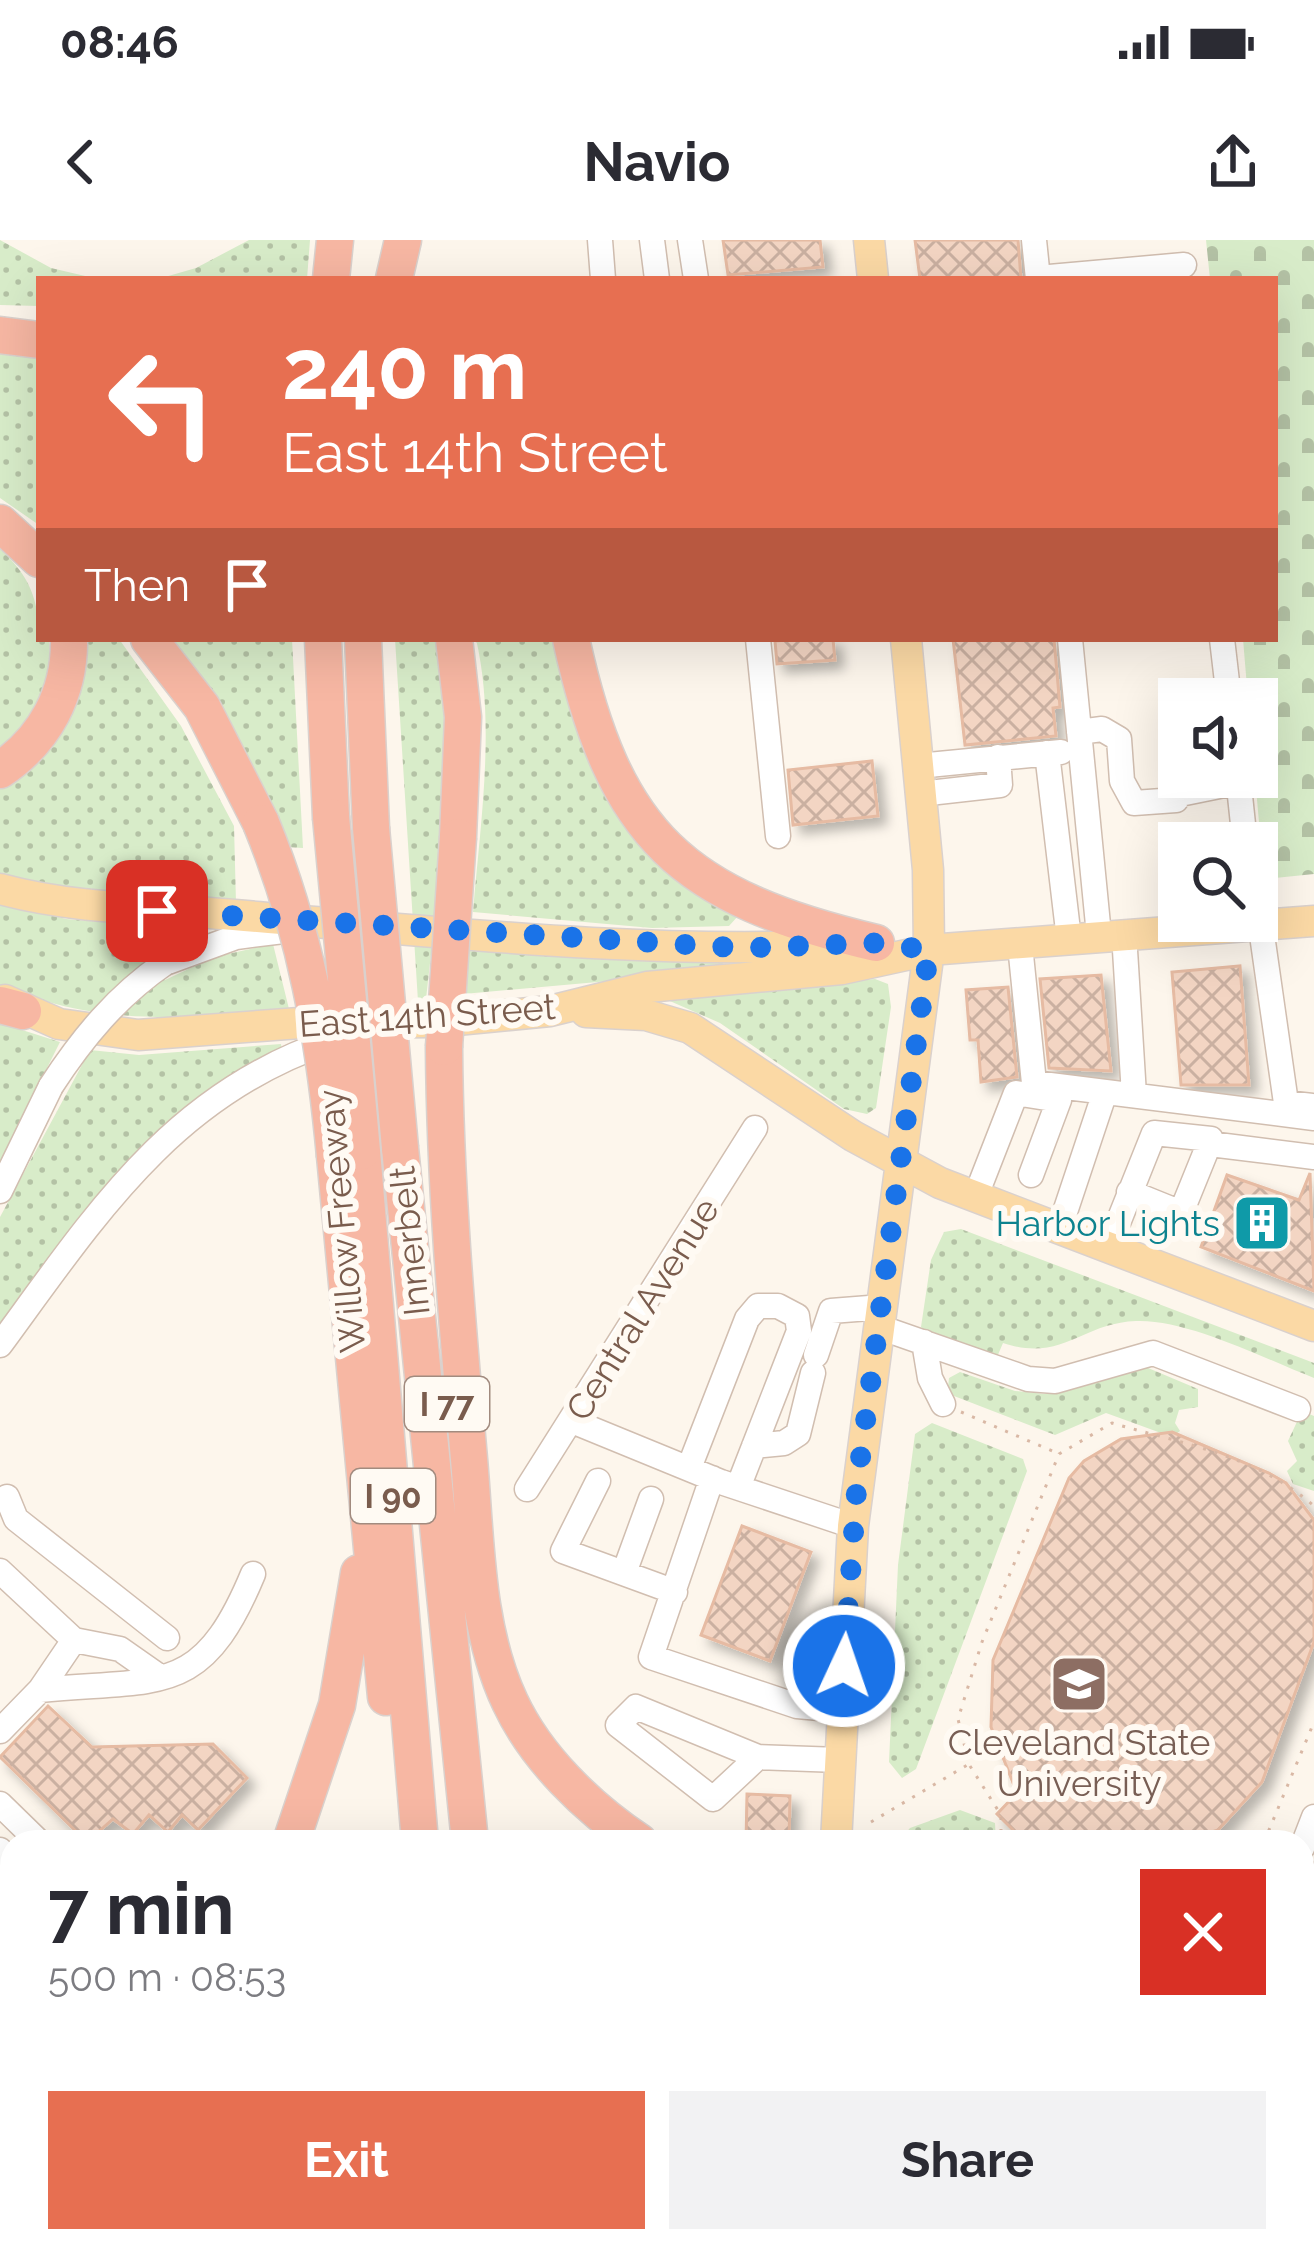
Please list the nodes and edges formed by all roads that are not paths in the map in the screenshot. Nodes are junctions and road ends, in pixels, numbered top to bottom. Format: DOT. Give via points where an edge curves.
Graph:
graph roads {
  1 [pos="335,240"];
  2 [pos="403,240"];
  3 [pos="600,240"];
  4 [pos="652,240"];
  5 [pos="690,240"];
  6 [pos="869,240"];
  7 [pos="1034,240"];
  8 [pos="1184,261"];
  9 [pos="331,276"];
  10 [pos="395,276"];
  11 [pos="603,276"];
  12 [pos="657,276"];
  13 [pos="695,276"];
  14 [pos="873,276"];
  15 [pos="1038,276"];
  16 [pos="1055,276"];
  17 [pos="36,324"];
  18 [pos="0,325"];
  19 [pos="0,334"];
  20 [pos="36,340"];
  21 [pos="0,511"];
  22 [pos="0,523"];
  23 [pos="36,532"];
  24 [pos="36,556"];
  25 [pos="68,642"];
  26 [pos="151,642"];
  27 [pos="323,642"];
  28 [pos="363,642"];
  29 [pos="454,642"];
  30 [pos="572,642"];
  31 [pos="758,642"];
  32 [pos="907,642"];
  33 [pos="1070,642"];
  34 [pos="1222,642"];
  35 [pos="1227,678"];
  36 [pos="1080,741"];
  37 [pos="1047,753"];
  38 [pos="998,757"];
  39 [pos="0,770"];
  40 [pos="919,780"];
  41 [pos="1177,798"];
  42 [pos="778,836"];
  43 [pos="0,890"];
  44 [pos="1314,921"];
  45 [pos="1278,924"];
  46 [pos="332,926"];
  47 [pos="1158,932"];
  48 [pos="1097,936"];
  49 [pos="1260,942"];
  50 [pos="876,943"];
  51 [pos="1020,945"];
  52 [pos="929,950"];
  53 [pos="8,1004"];
  54 [pos="550,1011"];
  55 [pos="440,1034"];
  56 [pos="1105,1092"];
  57 [pos="1061,1093"];
  58 [pos="1134,1095"];
  59 [pos="1314,1106"];
  60 [pos="1314,1118"];
  61 [pos="755,1128"];
  62 [pos="1210,1144"];
  63 [pos="426,1145"];
  64 [pos="348,1153"];
  65 [pos="1314,1157"];
  66 [pos="901,1163"];
  67 [pos="1031,1175"];
  68 [pos="0,1191"];
  69 [pos="1130,1192"];
  70 [pos="975,1198"];
  71 [pos="1059,1230"];
  72 [pos="1108,1248"];
  73 [pos="880,1317"];
  74 [pos="1314,1326"];
  75 [pos="924,1342"];
  76 [pos="0,1346"];
  77 [pos="943,1404"];
  78 [pos="1298,1408"];
  79 [pos="572,1421"];
  80 [pos="754,1446"];
  81 [pos="362,1468"];
  82 [pos="701,1473"];
  83 [pos="598,1480"];
  84 [pos="739,1485"];
  85 [pos="527,1489"];
  86 [pos="7,1497"];
  87 [pos="651,1499"];
  88 [pos="853,1526"];
  89 [pos="0,1571"];
  90 [pos="624,1573"];
  91 [pos="254,1574"];
  92 [pos="675,1592"];
  93 [pos="166,1638"];
  94 [pos="74,1640"];
  95 [pos="166,1677"];
  96 [pos="40,1690"];
  97 [pos="842,1710"];
  98 [pos="0,1731"];
  99 [pos="758,1756"];
  100 [pos="839,1760"];
  101 [pos="0,1804"];
  102 [pos="27,1830"];
  103 [pos="295,1830"];
  104 [pos="414,1830"];
  105 [pos="416,1830"];
  106 [pos="469,1830"];
  107 [pos="623,1830"];
  108 [pos="836,1830"];
  1 -- 9 [label="highway"];
  2 -- 10 [label="highway"];
  3 -- 11 [label="street"];
  4 -- 12 [label="street"];
  5 -- 13 [label="street"];
  6 -- 14 [label="main road"];
  7 -- 15 [label="street"];
  8 -- 16 [label="street"];
  17 -- 18 [label="highway"];
  19 -- 20 [label="highway"];
  21 -- 23 [label="highway"];
  22 -- 24 [label="highway"];
  25 -- 39 [label="highway" via="57,706"];
  26 -- 64 [label="highway, Willow Freeway / I 77, bridge" via="202,707 262,823 315,988"];
  27 -- 64 [label="highway, Innerbelt / I 90, bridge"];
  28 -- 63 [label="highway, Innerbelt, bridge" via="371,828"];
  29 -- 55 [label="highway, bridge" via="463,717"];
  30 -- 50 [label="highway" via="608,763 670,853 752,908"];
  31 -- 42 [label="street"];
  32 -- 40 [label="main road"];
  33 -- 36 [label="street"];
  34 -- 35 [label="street"];
  36 -- 37 [label="street"];
  36 -- 41 [label="street" via="1102,730 1119,739 1122,782 1134,803"];
  36 -- 48 [label="street"];
  37 -- 38 [label="street"];
  37 -- 48 [label="street"];
  38 -- 40 [label="street"];
  38 -- 40 [label="street" via="1000,785"];
  40 -- 52 [label="main road"];
  43 -- 46 [label="main road, East 14th Street" via="88,908"];
  44 -- 45 [label="main road, East 14th Street"];
  46 -- 50 [label="main road, East 14th Street" via="742,948"];
  46 -- 68 [label="street, bridge" via="236,937 137,982 84,1036 51,1086"];
  47 -- 48 [label="main road, East 14th Street"];
  48 -- 51 [label="main road, East 14th Street"];
  48 -- 58 [label="street"];
  49 -- 59 [label="street" via="1286,1103"];
  50 -- 52 [label="main road, East 14th Street"];
  51 -- 52 [label="main road, East 14th Street"];
  51 -- 57 [label="street" via="1034,1083"];
  52 -- 54 [label="main road, East 14th Street" via="842,969 647,988"];
  52 -- 66 [label="main road"];
  53 -- 55 [label="main road, East 14th Street" via="59,1024 138,1035 300,1023"];
  54 -- 55 [label="main road, East 14th Street"];
  54 -- 66 [label="main road" via="646,1015 690,1028"];
  55 -- 63 [label="highway"];
  55 -- 76 [label="street" via="348,1036 303,1051 199,1108 149,1151"];
  56 -- 57 [label="street"];
  56 -- 58 [label="street"];
  56 -- 71 [label="street"];
  57 -- 67 [label="street"];
  57 -- 70 [label="street" via="1016,1093"];
  58 -- 60 [label="street"];
  61 -- 79 [label="street, Central Avenue"];
  62 -- 65 [label="street"];
  62 -- 69 [label="street" via="1154,1133"];
  62 -- 69 [label="street" via="1181,1213"];
  63 -- 106 [label="highway, Innerbelt / I 90"];
  63 -- 107 [label="highway" via="478,1566 500,1679 548,1758"];
  64 -- 81 [label="highway, Willow Freeway / I 77"];
  64 -- 105 [label="highway, Innerbelt / I 90"];
  66 -- 70 [label="main road"];
  66 -- 73 [label="main road"];
  69 -- 72 [label="street"];
  70 -- 71 [label="main road"];
  71 -- 72 [label="main road"];
  72 -- 74 [label="main road"];
  73 -- 75 [label="street"];
  73 -- 80 [label="street" via="831,1311 798,1434"];
  73 -- 88 [label="main road"];
  75 -- 77 [label="street"];
  75 -- 78 [label="street" via="1055,1381 1153,1353"];
  79 -- 82 [label="street"];
  79 -- 85 [label="street, Central Avenue"];
  80 -- 82 [label="street" via="799,1331 797,1316 764,1303 747,1319"];
  80 -- 84 [label="street"];
  81 -- 103 [label="highway" via="346,1667"];
  81 -- 104 [label="highway, Willow Freeway / I 77" via="389,1731"];
  82 -- 84 [label="street"];
  82 -- 92 [label="street"];
  83 -- 90 [label="street" via="562,1551"];
  84 -- 88 [label="street"];
  86 -- 93 [label="street" via="16,1520"];
  87 -- 90 [label="street"];
  88 -- 97 [label="main road"];
  89 -- 94 [label="street"];
  90 -- 92 [label="street"];
  91 -- 95 [label="street" via="218,1645 198,1665"];
  92 -- 97 [label="street" via="651,1657 797,1706"];
  94 -- 95 [label="street" via="120,1648"];
  94 -- 96 [label="street"];
  95 -- 96 [label="street"];
  96 -- 98 [label="street"];
  97 -- 100 [label="main road"];
  99 -- 99 [label="street" via="636,1707 618,1725 713,1799"];
  99 -- 100 [label="street"];
  100 -- 108 [label="main road"];
  101 -- 102 [label="street"];
}
